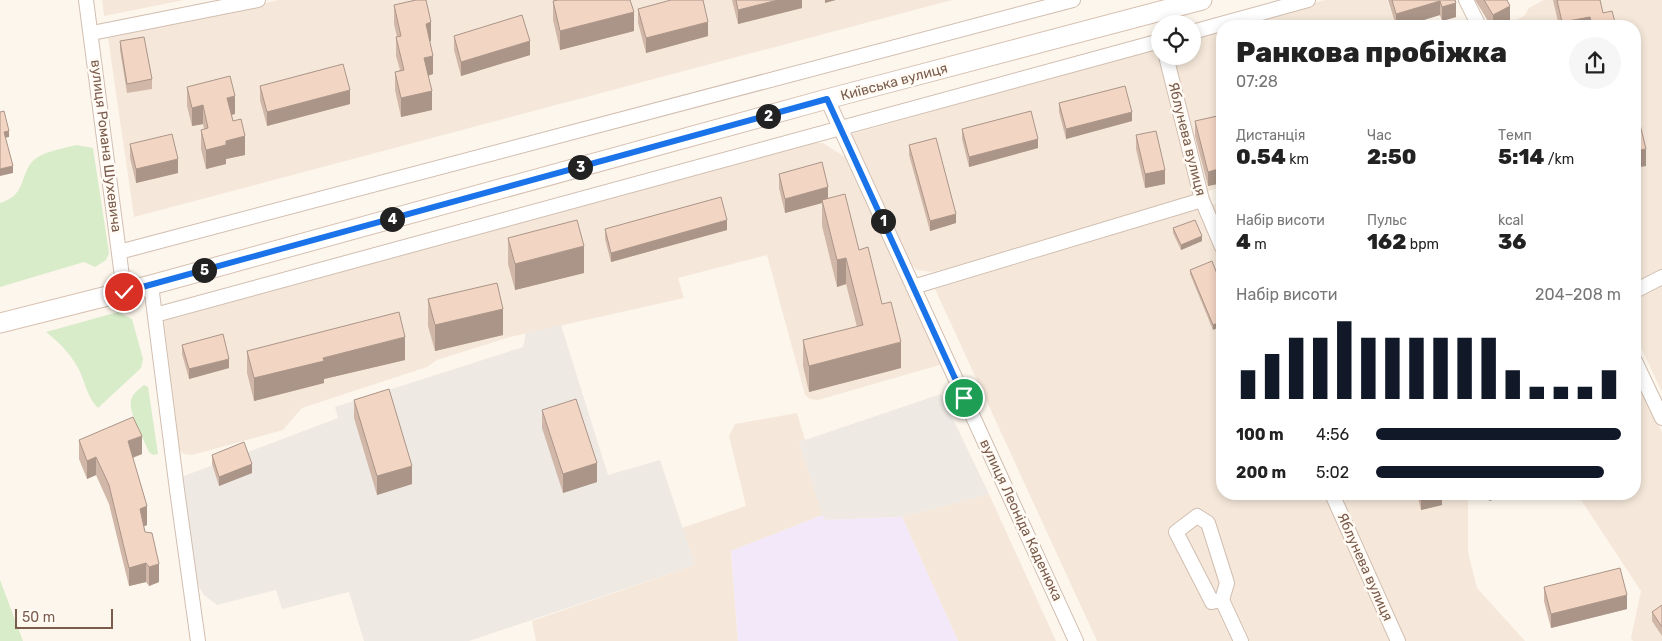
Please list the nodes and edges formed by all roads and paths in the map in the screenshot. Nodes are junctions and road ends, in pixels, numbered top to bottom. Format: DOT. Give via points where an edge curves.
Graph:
graph roads {
  1 [pos="86,0"];
  2 [pos="255,0"];
  3 [pos="1073,0"];
  4 [pos="1202,0"];
  5 [pos="1308,0"];
  6 [pos="1466,0"];
  7 [pos="1236,20"];
  8 [pos="1476,20"];
  9 [pos="1216,25"];
  10 [pos="1201,30"];
  11 [pos="92,32"];
  12 [pos="1151,43"];
  13 [pos="1168,65"];
  14 [pos="827,99"];
  15 [pos="840,128"];
  16 [pos="1202,200"];
  17 [pos="1216,234"];
  18 [pos="119,252"];
  19 [pos="1662,277"];
  20 [pos="151,285"];
  21 [pos="913,287"];
  22 [pos="1641,288"];
  23 [pos="124,292"];
  24 [pos="155,315"];
  25 [pos="0,324"];
  26 [pos="1641,374"];
  27 [pos="1662,418"];
  28 [pos="1335,500"];
  29 [pos="1222,600"];
  30 [pos="198,641"];
  31 [pos="1076,641"];
  32 [pos="1241,641"];
  33 [pos="1398,641"];
  1 -- 11 [label="street, вулиця Романа Шухевича"];
  2 -- 11 [label="street"];
  3 -- 18 [label="street"];
  4 -- 14 [label="main road, Київська вулиця"];
  5 -- 7 [label="street"];
  6 -- 8 [label="street"];
  9 -- 10 [label="street"];
  11 -- 18 [label="street, вулиця Романа Шухевича"];
  12 -- 15 [label="street"];
  13 -- 16 [label="street, Яблунева вулиця"];
  14 -- 15 [label="street, вулиця Леоніда Каденюка"];
  14 -- 20 [label="main road, Київська вулиця"];
  15 -- 21 [label="street, вулиця Леоніда Каденюка"];
  15 -- 24 [label="street"];
  16 -- 17 [label="street, Яблунева вулиця"];
  16 -- 21 [label="street"];
  18 -- 23 [label="street, вулиця Романа Шухевича"];
  19 -- 22 [label="street"];
  20 -- 23 [label="main road, Київська вулиця"];
  20 -- 24 [label="street"];
  21 -- 31 [label="street, вулиця Леоніда Каденюка"];
  23 -- 25 [label="main road, Київська вулиця"];
  24 -- 30 [label="street"];
  26 -- 27 [label="street"];
  28 -- 33 [label="street, Яблунева вулиця"];
  29 -- 29 [label="street" via="1227,583 1208,523 1197,516 1176,532 1212,602"];
  29 -- 32 [label="street"];
}
